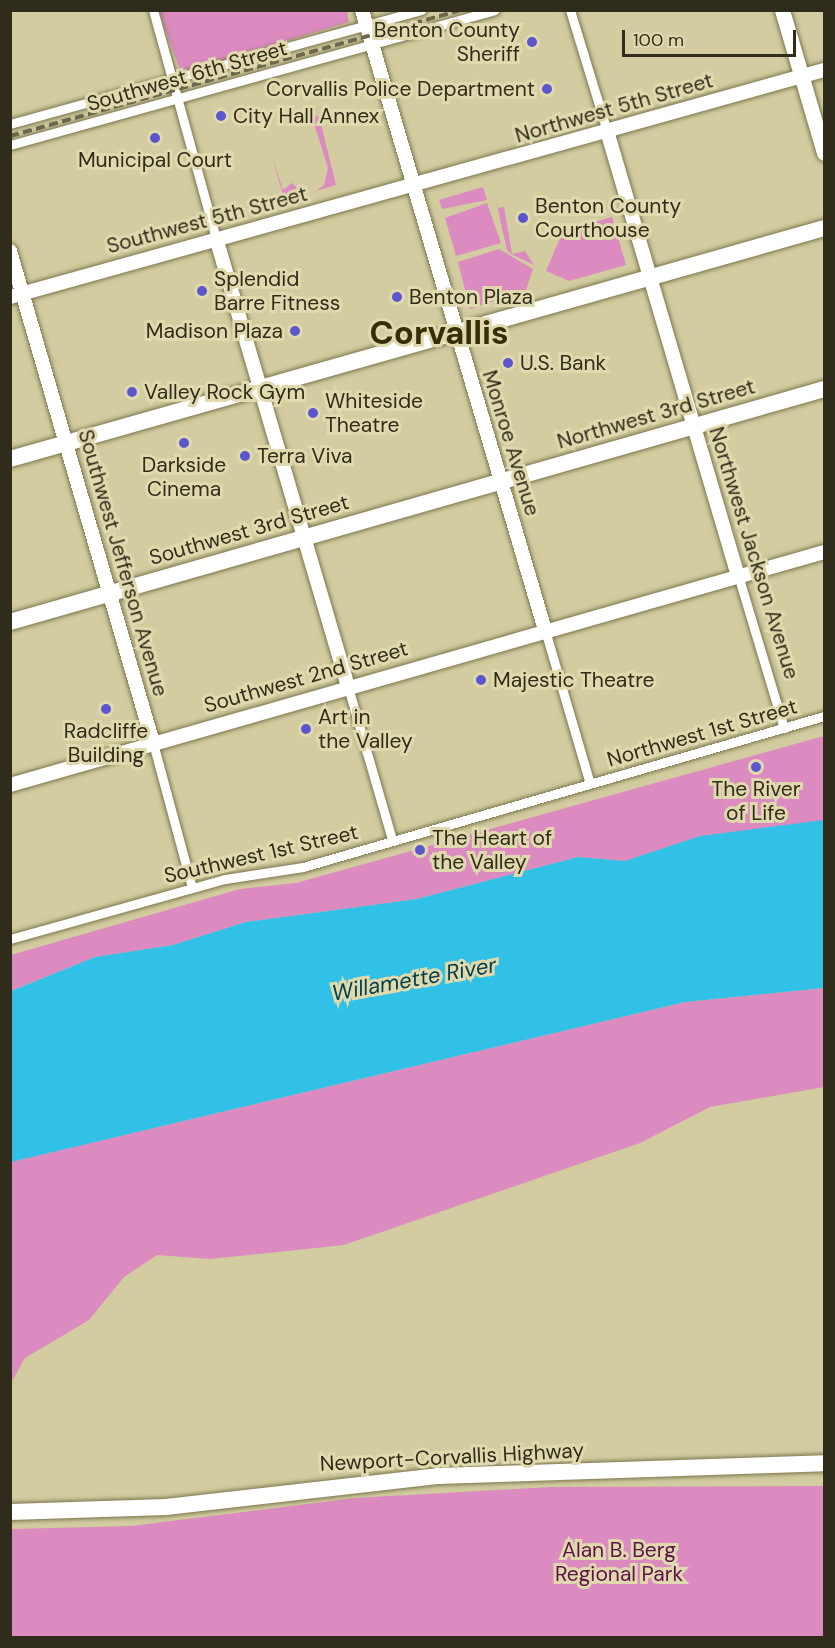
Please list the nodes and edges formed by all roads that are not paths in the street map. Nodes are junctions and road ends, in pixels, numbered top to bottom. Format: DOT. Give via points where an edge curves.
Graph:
graph roads {
  1 [pos="153,10"];
  2 [pos="362,10"];
  3 [pos="422,10"];
  4 [pos="495,10"];
  5 [pos="570,10"];
  6 [pos="782,10"];
  7 [pos="366,25"];
  8 [pos="373,45"];
  9 [pos="825,70"];
  10 [pos="802,77"];
  11 [pos="174,81"];
  12 [pos="177,97"];
  13 [pos="10,124"];
  14 [pos="607,131"];
  15 [pos="10,146"];
  16 [pos="825,153"];
  17 [pos="414,185"];
  18 [pos="825,228"];
  19 [pos="216,238"];
  20 [pos="10,251"];
  21 [pos="650,278"];
  22 [pos="17,295"];
  23 [pos="456,333"];
  24 [pos="261,388"];
  25 [pos="825,389"];
  26 [pos="694,427"];
  27 [pos="67,443"];
  28 [pos="10,459"];
  29 [pos="501,481"];
  30 [pos="304,538"];
  31 [pos="825,552"];
  32 [pos="738,575"];
  33 [pos="110,593"];
  34 [pos="10,622"];
  35 [pos="545,630"];
  36 [pos="348,687"];
  37 [pos="825,716"];
  38 [pos="784,728"];
  39 [pos="153,744"];
  40 [pos="590,784"];
  41 [pos="10,785"];
  42 [pos="392,839"];
  43 [pos="192,888"];
  44 [pos="10,939"];
  45 [pos="825,1463"];
  46 [pos="10,1512"];
  1 -- 11 [label="street"];
  2 -- 7 [label="street, Monroe Avenue"];
  3 -- 7 [label="street, Southwest 6th Street"];
  4 -- 8 [label="street, Southwest 6th Street"];
  5 -- 14 [label="street, Northwest Jackson Avenue"];
  6 -- 10 [label="main road"];
  7 -- 8 [label="street, Monroe Avenue"];
  7 -- 11 [label="street, Southwest 6th Street"];
  8 -- 12 [label="street, Southwest 6th Street"];
  8 -- 17 [label="street, Monroe Avenue"];
  9 -- 10 [label="street, Northwest 5th Street"];
  10 -- 14 [label="street, Northwest 5th Street"];
  10 -- 16 [label="main road"];
  11 -- 12 [label="street"];
  11 -- 13 [label="street, Southwest 6th Street"];
  12 -- 15 [label="street, Southwest 6th Street"];
  12 -- 19 [label="street"];
  14 -- 17 [label="street, Northwest 5th Street"];
  14 -- 21 [label="street, Northwest Jackson Avenue"];
  17 -- 19 [label="street, Southwest 5th Street"];
  17 -- 23 [label="street, Monroe Avenue"];
  18 -- 21 [label="highway"];
  19 -- 22 [label="street, Southwest 5th Street"];
  19 -- 24 [label="street"];
  20 -- 22 [label="street, Southwest Jefferson Avenue"];
  21 -- 23 [label="highway"];
  21 -- 26 [label="street, Northwest Jackson Avenue"];
  22 -- 27 [label="street, Southwest Jefferson Avenue"];
  23 -- 24 [label="highway"];
  23 -- 29 [label="street, Monroe Avenue"];
  24 -- 27 [label="highway"];
  24 -- 30 [label="street"];
  25 -- 26 [label="highway, Northwest 3rd Street"];
  26 -- 29 [label="highway, Northwest 3rd Street"];
  26 -- 32 [label="street, Northwest Jackson Avenue"];
  27 -- 28 [label="highway"];
  27 -- 33 [label="street, Southwest Jefferson Avenue"];
  29 -- 30 [label="highway, Southwest 3rd Street"];
  29 -- 35 [label="street, Monroe Avenue"];
  30 -- 33 [label="highway, Southwest 3rd Street"];
  30 -- 36 [label="street"];
  31 -- 32 [label="street, Southwest 2nd Street"];
  32 -- 35 [label="street, Southwest 2nd Street"];
  32 -- 38 [label="street, Northwest Jackson Avenue"];
  33 -- 34 [label="highway, Southwest 3rd Street"];
  33 -- 39 [label="street, Southwest Jefferson Avenue"];
  35 -- 36 [label="street, Southwest 2nd Street"];
  35 -- 40 [label="street, Monroe Avenue"];
  36 -- 39 [label="street, Southwest 2nd Street"];
  36 -- 42 [label="street"];
  37 -- 38 [label="street, Northwest 1st Street"];
  38 -- 40 [label="street, Northwest 1st Street"];
  39 -- 41 [label="street, Southwest 2nd Street"];
  39 -- 43 [label="street, Southwest Jefferson Avenue"];
  40 -- 42 [label="street, Southwest 1st Street"];
  42 -- 43 [label="street, Southwest 1st Street" via="303,867"];
  43 -- 44 [label="street, Southwest 1st Street"];
  45 -- 46 [label="highway, Newport-Corvallis Highway" via="439,1476 166,1507"];
}
